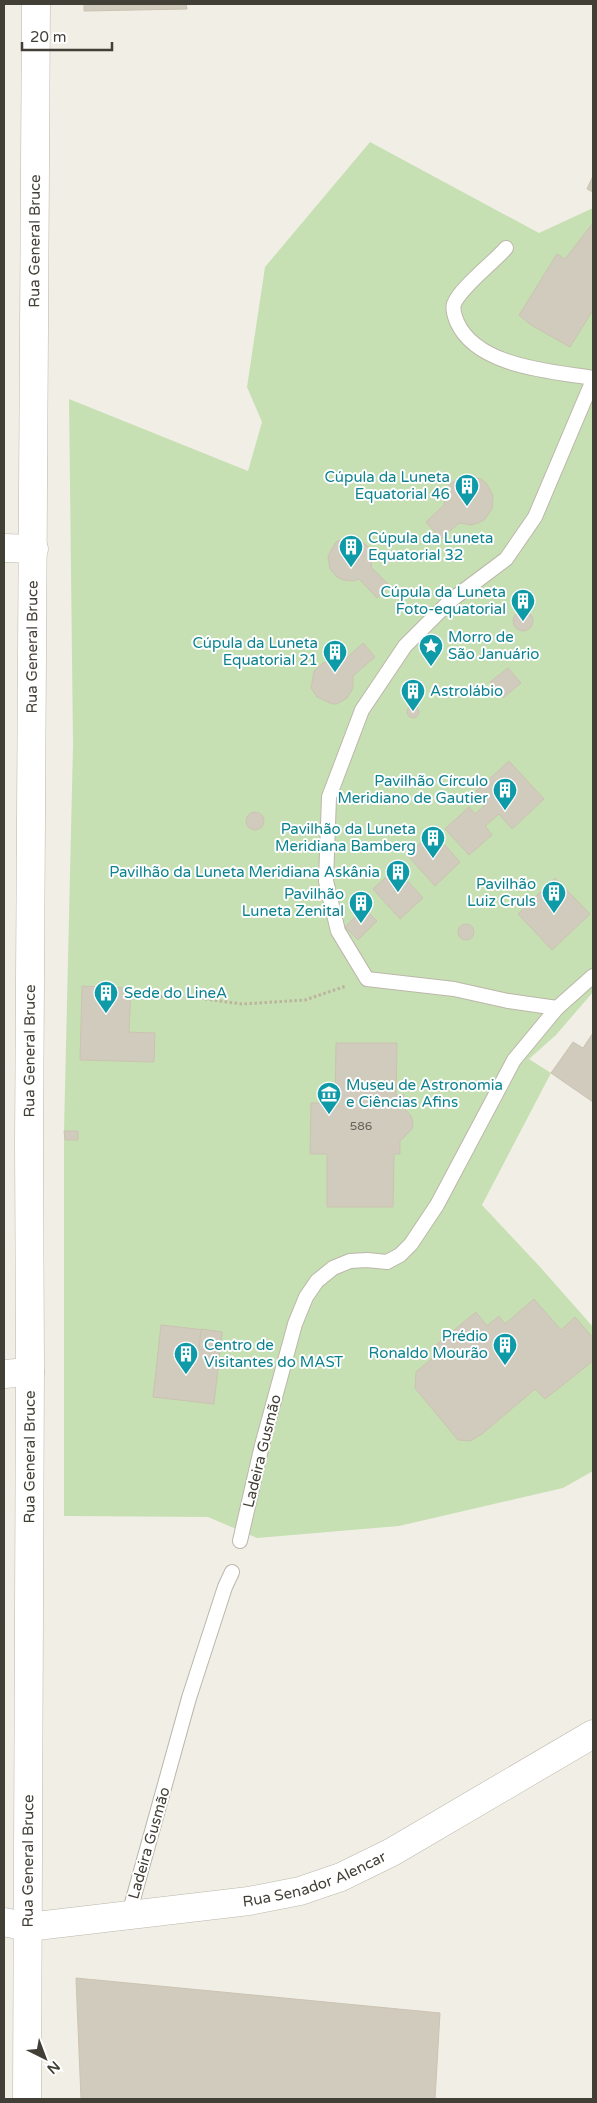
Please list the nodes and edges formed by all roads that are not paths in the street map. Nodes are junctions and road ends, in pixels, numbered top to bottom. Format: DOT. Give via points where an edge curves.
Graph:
graph roads {
  1 [pos="36,4"];
  2 [pos="506,248"];
  3 [pos="593,379"];
  4 [pos="4,548"];
  5 [pos="34,549"];
  6 [pos="593,976"];
  7 [pos="557,1008"];
  8 [pos="17,1373"];
  9 [pos="240,1541"];
  10 [pos="232,1572"];
  11 [pos="593,1734"];
  12 [pos="129,1914"];
  13 [pos="16,1925"];
  14 [pos="27,2099"];
  1 -- 5 [label="street, Rua General Bruce"];
  2 -- 3 [label="lane" via="456,300 454,316 461,330 471,342 494,357"];
  3 -- 7 [label="lane" via="535,517 506,559 450,601 405,646 362,710 329,797 326,881 338,930 368,978 454,989"];
  4 -- 5 [label="street"];
  5 -- 8 [label="street, Rua General Bruce" via="29,1143"];
  6 -- 7 [label="lane, Ladeira Gusmão"];
  7 -- 9 [label="lane, Ladeira Gusmão" via="514,1060 437,1205 411,1244 387,1262 350,1261 333,1268 306,1297 295,1324 262,1445"];
  8 -- 13 [label="street, Rua General Bruce"];
  10 -- 12 [label="lane, Ladeira Gusmão" via="190,1698"];
  11 -- 12 [label="street, Rua Senador Alencar" via="392,1852 341,1877 300,1891 249,1901"];
  12 -- 13 [label="street, Rua Senador Alencar"];
  13 -- 14 [label="street, Rua General Bruce"];
}
